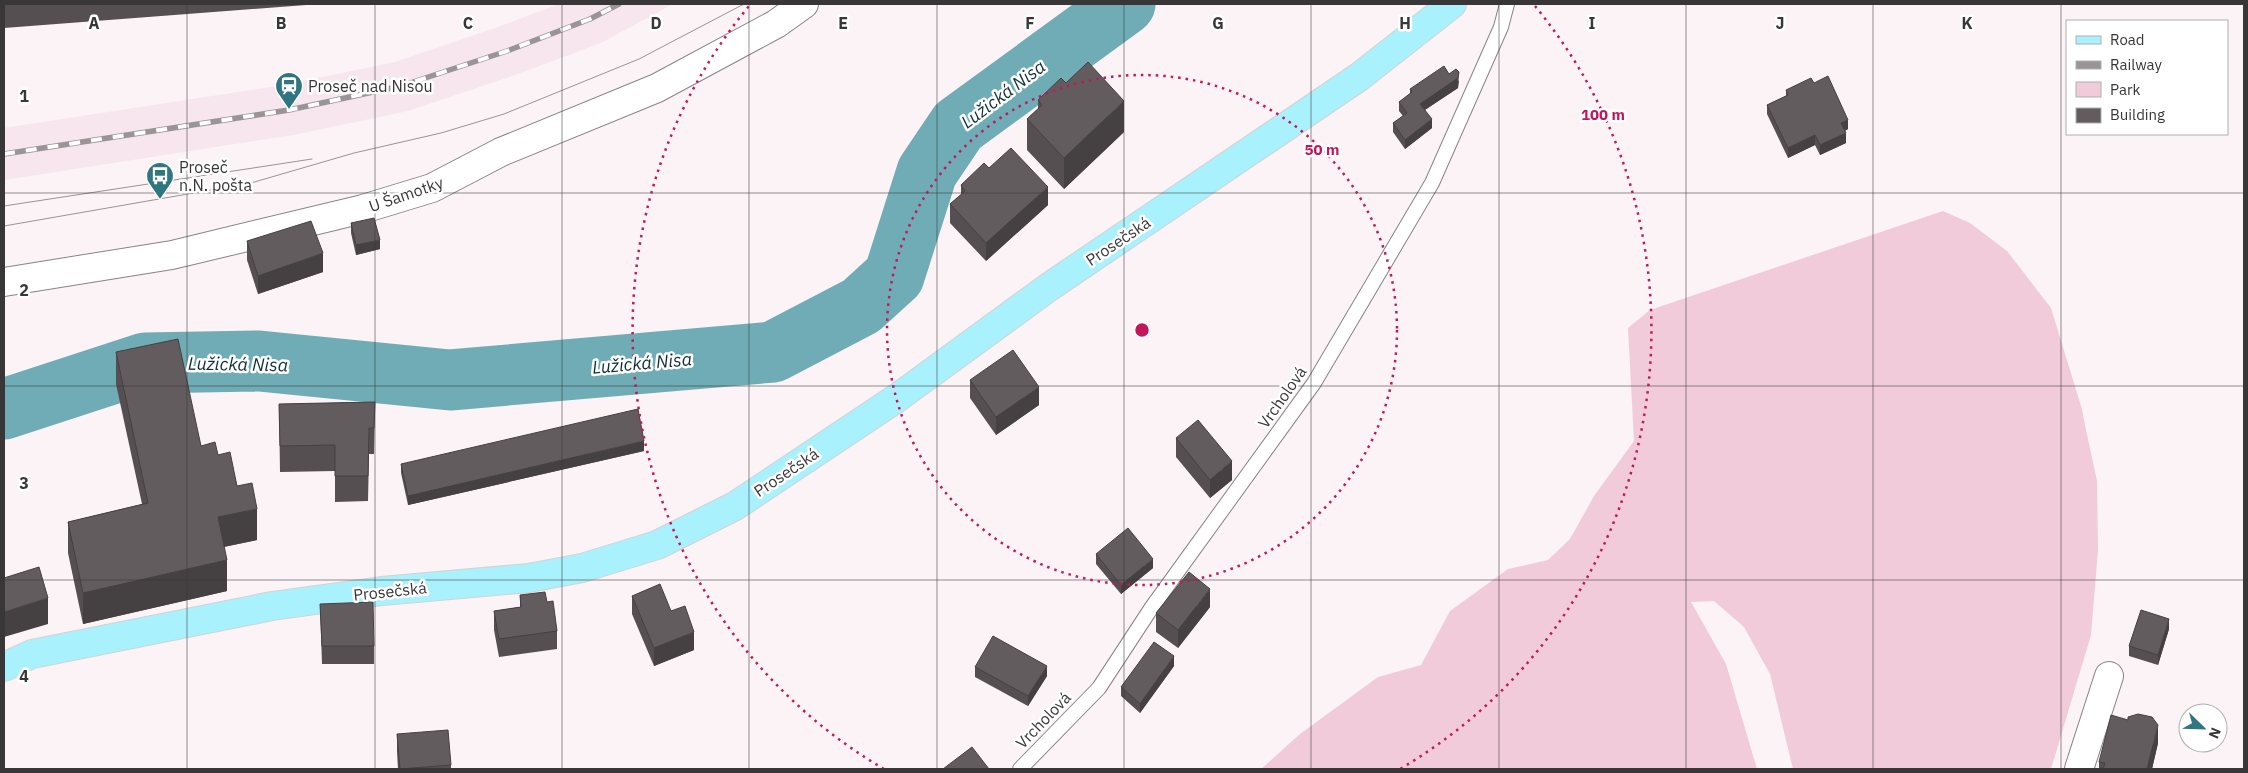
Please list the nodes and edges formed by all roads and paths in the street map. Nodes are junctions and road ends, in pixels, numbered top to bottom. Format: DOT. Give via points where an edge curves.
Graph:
graph roads {
  1 [pos="804,4"];
  2 [pos="1452,4"];
  3 [pos="1507,4"];
  4 [pos="4,282"];
  5 [pos="4,667"];
  6 [pos="2109,676"];
  7 [pos="1020,769"];
  8 [pos="2080,769"];
  1 -- 4 [label="street, U Šamotky" via="776,24 657,88 501,152 432,188 363,209 172,255"];
  2 -- 5 [label="main road, Prosečská" via="1359,77 1049,287 897,398 735,506 657,544 582,568 529,578 382,591 272,606 32,654"];
  3 -- 7 [label="lane, Vrcholová" via="1501,27 1432,183 1314,383 1152,606 1099,688"];
  6 -- 8 [label="street"];
}
